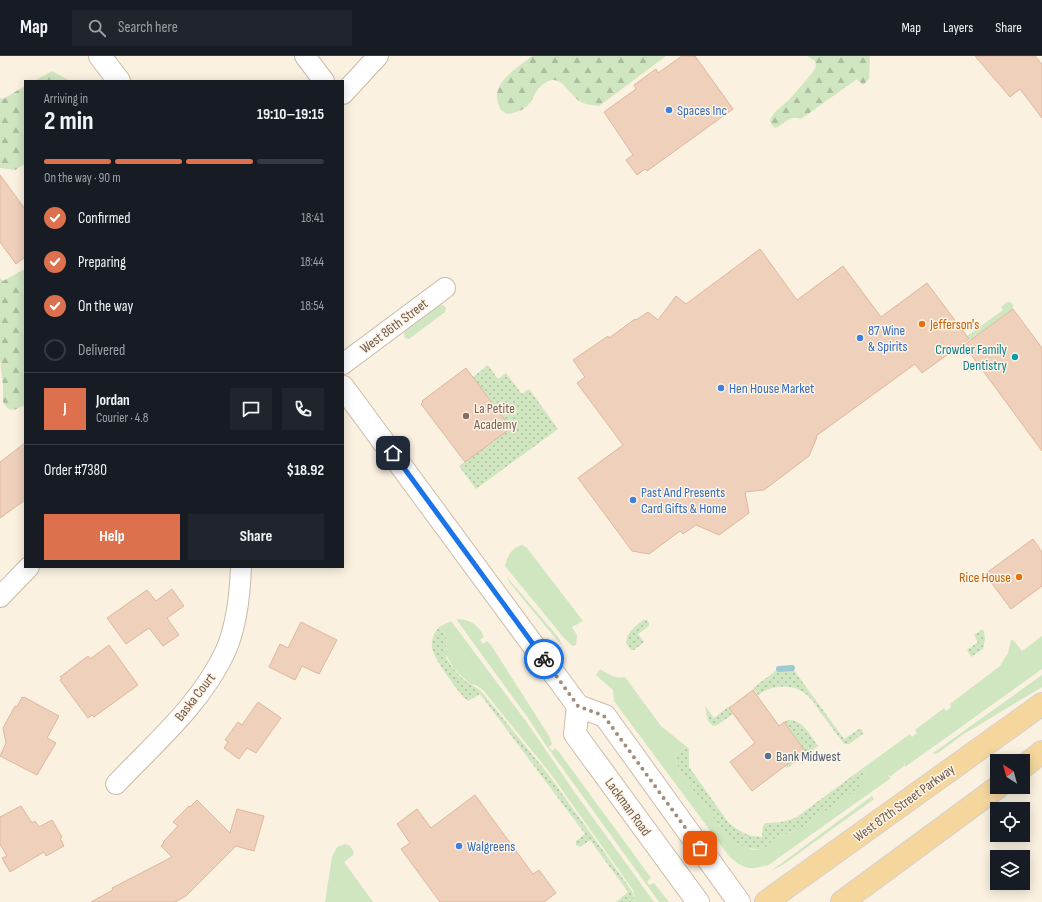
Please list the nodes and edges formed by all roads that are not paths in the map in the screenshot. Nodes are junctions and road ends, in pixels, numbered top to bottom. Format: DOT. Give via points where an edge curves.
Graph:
graph roads {
  1 [pos="100,56"];
  2 [pos="305,56"];
  3 [pos="378,56"];
  4 [pos="118,80"];
  5 [pos="323,80"];
  6 [pos="344,93"];
  7 [pos="445,288"];
  8 [pos="344,363"];
  9 [pos="344,388"];
  10 [pos="28,568"];
  11 [pos="241,568"];
  12 [pos="0,597"];
  13 [pos="1042,704"];
  14 [pos="578,706"];
  15 [pos="1042,752"];
  16 [pos="1030,761"];
  17 [pos="116,784"];
  18 [pos="990,793"];
  19 [pos="698,902"];
  20 [pos="739,902"];
  21 [pos="766,902"];
  22 [pos="842,902"];
  1 -- 4 [label="main road"];
  2 -- 5 [label="street"];
  3 -- 6 [label="street"];
  7 -- 8 [label="street, West 86th Street"];
  9 -- 14 [label="main road"];
  10 -- 12 [label="street"];
  11 -- 17 [label="street, Baska Court" via="231,637 206,687"];
  13 -- 21 [label="main road, West 87th Street Parkway"];
  14 -- 19 [label="main road, Lackman Road" via="575,734"];
  14 -- 20 [label="main road" via="604,716"];
  15 -- 16 [label="main road"];
  18 -- 22 [label="main road"];
}
